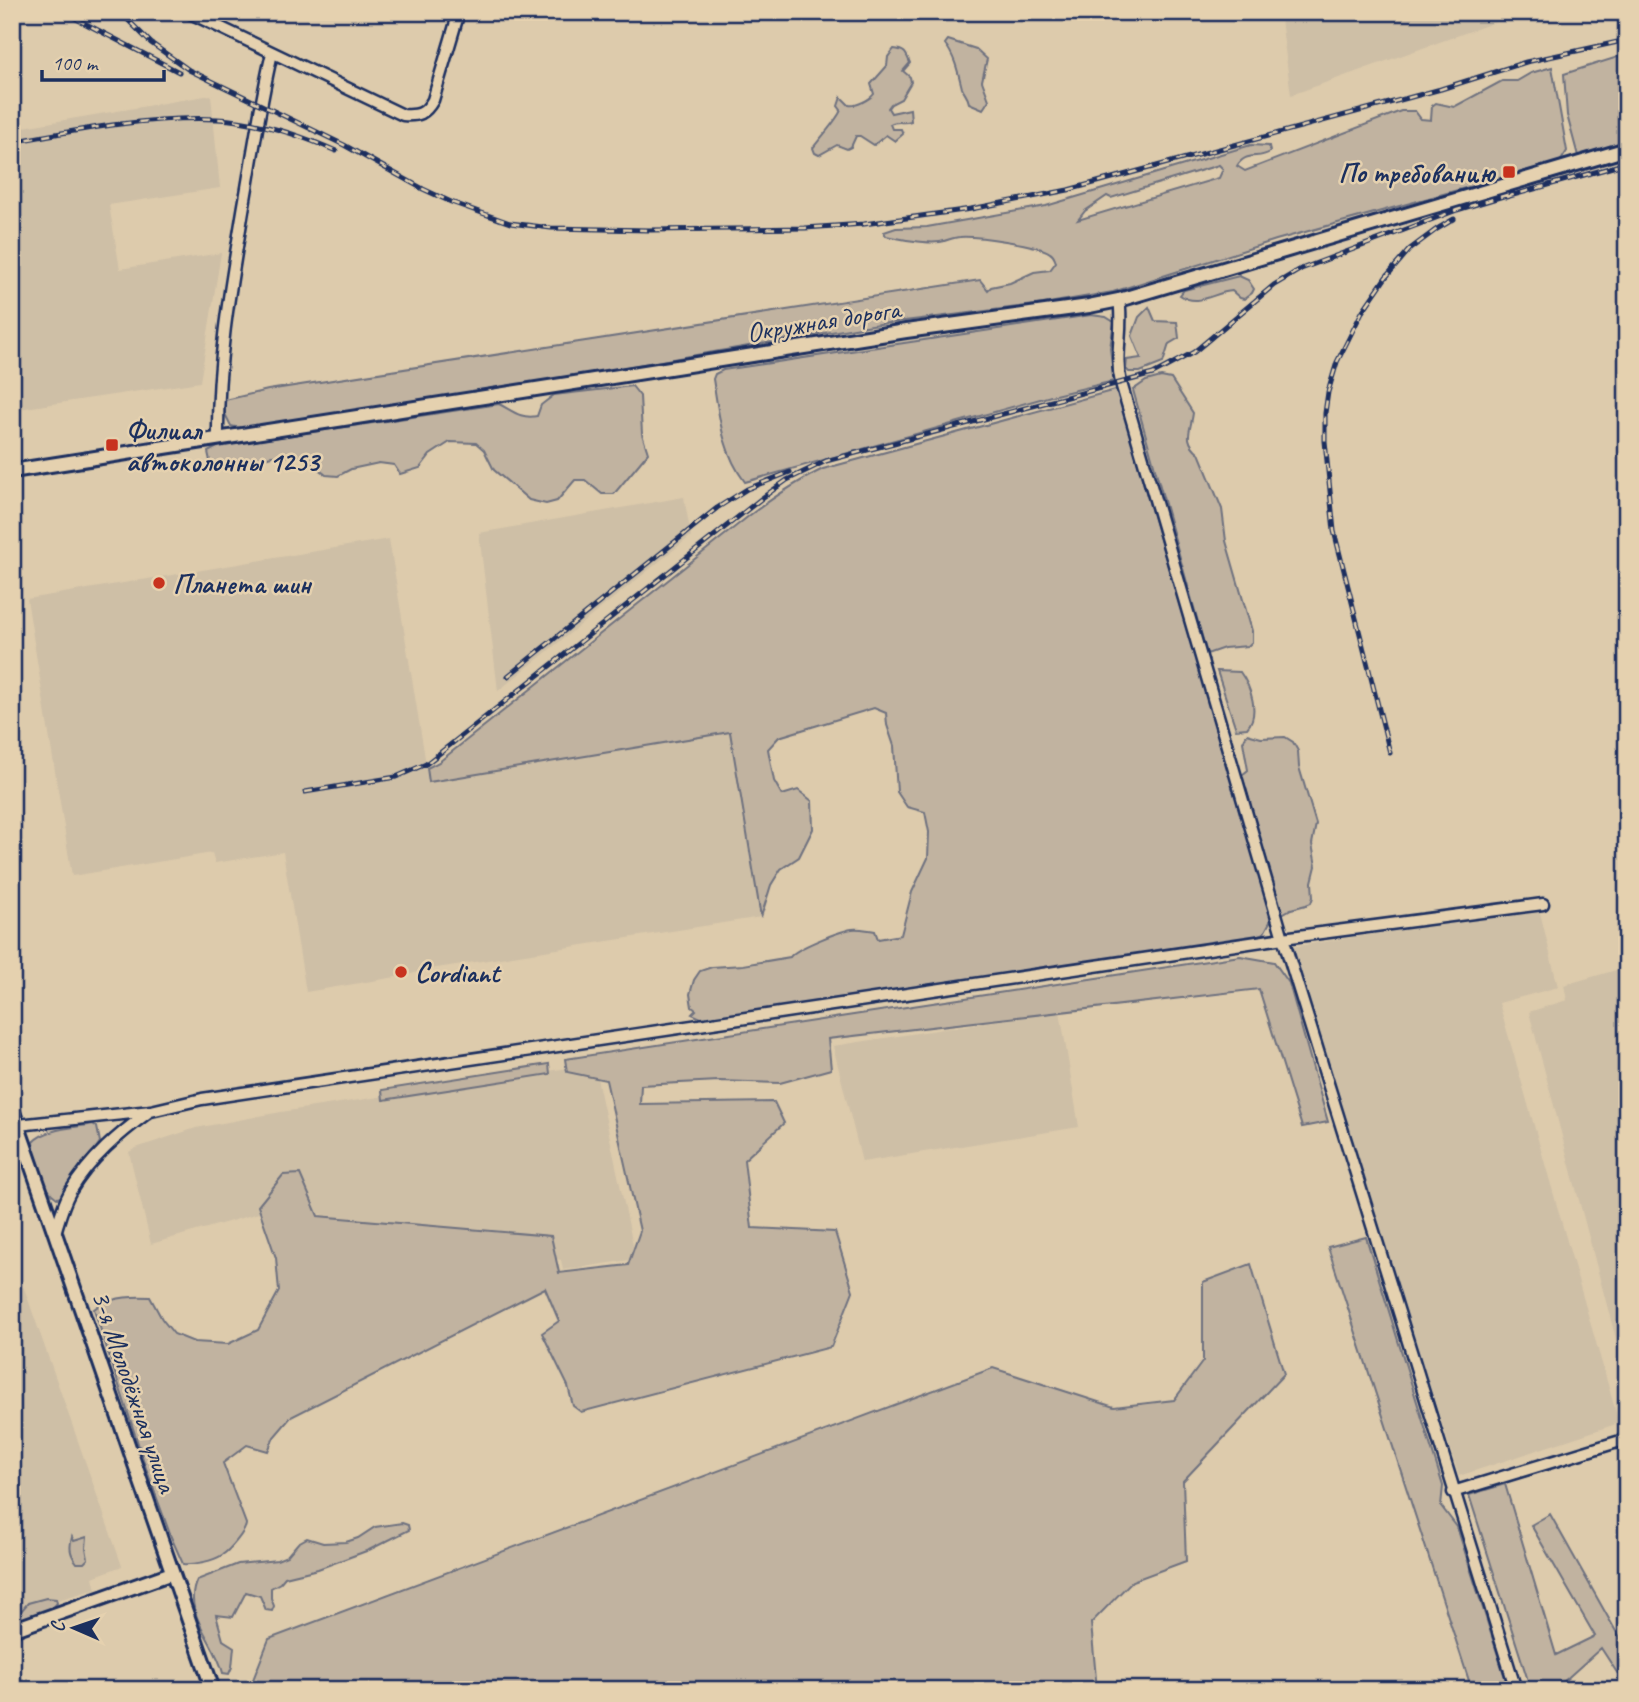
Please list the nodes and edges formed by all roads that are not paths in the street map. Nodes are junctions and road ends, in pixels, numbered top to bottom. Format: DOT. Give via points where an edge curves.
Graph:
graph roads {
  1 [pos="188,12"];
  2 [pos="459,12"];
  3 [pos="272,53"];
  4 [pos="1627,149"];
  5 [pos="1119,300"];
  6 [pos="218,438"];
  7 [pos="12,471"];
  8 [pos="1543,904"];
  9 [pos="1283,938"];
  10 [pos="12,1109"];
  11 [pos="150,1111"];
  12 [pos="18,1125"];
  13 [pos="55,1233"];
  14 [pos="1627,1439"];
  15 [pos="1453,1492"];
  16 [pos="172,1573"];
  17 [pos="12,1630"];
  18 [pos="212,1690"];
  19 [pos="1516,1690"];
  1 -- 3 [label="street"];
  2 -- 3 [label="street" via="433,100 418,116 403,115"];
  3 -- 6 [label="street" via="222,338"];
  4 -- 5 [label="main road, Окружная дорога"];
  5 -- 6 [label="main road, Окружная дорога"];
  5 -- 9 [label="street" via="1122,327 1117,368"];
  6 -- 7 [label="main road, Окружная дорога"];
  8 -- 9 [label="street"];
  9 -- 11 [label="street" via="216,1097"];
  9 -- 15 [label="street"];
  10 -- 12 [label="main road, 3-я Молодёжная улица"];
  11 -- 12 [label="street"];
  11 -- 13 [label="street" via="93,1160 69,1194"];
  12 -- 13 [label="main road, 3-я Молодёжная улица"];
  13 -- 16 [label="main road, 3-я Молодёжная улица"];
  14 -- 15 [label="street"];
  15 -- 19 [label="street"];
  16 -- 17 [label="main road"];
  16 -- 18 [label="main road, 3-я Молодёжная улица"];
}
